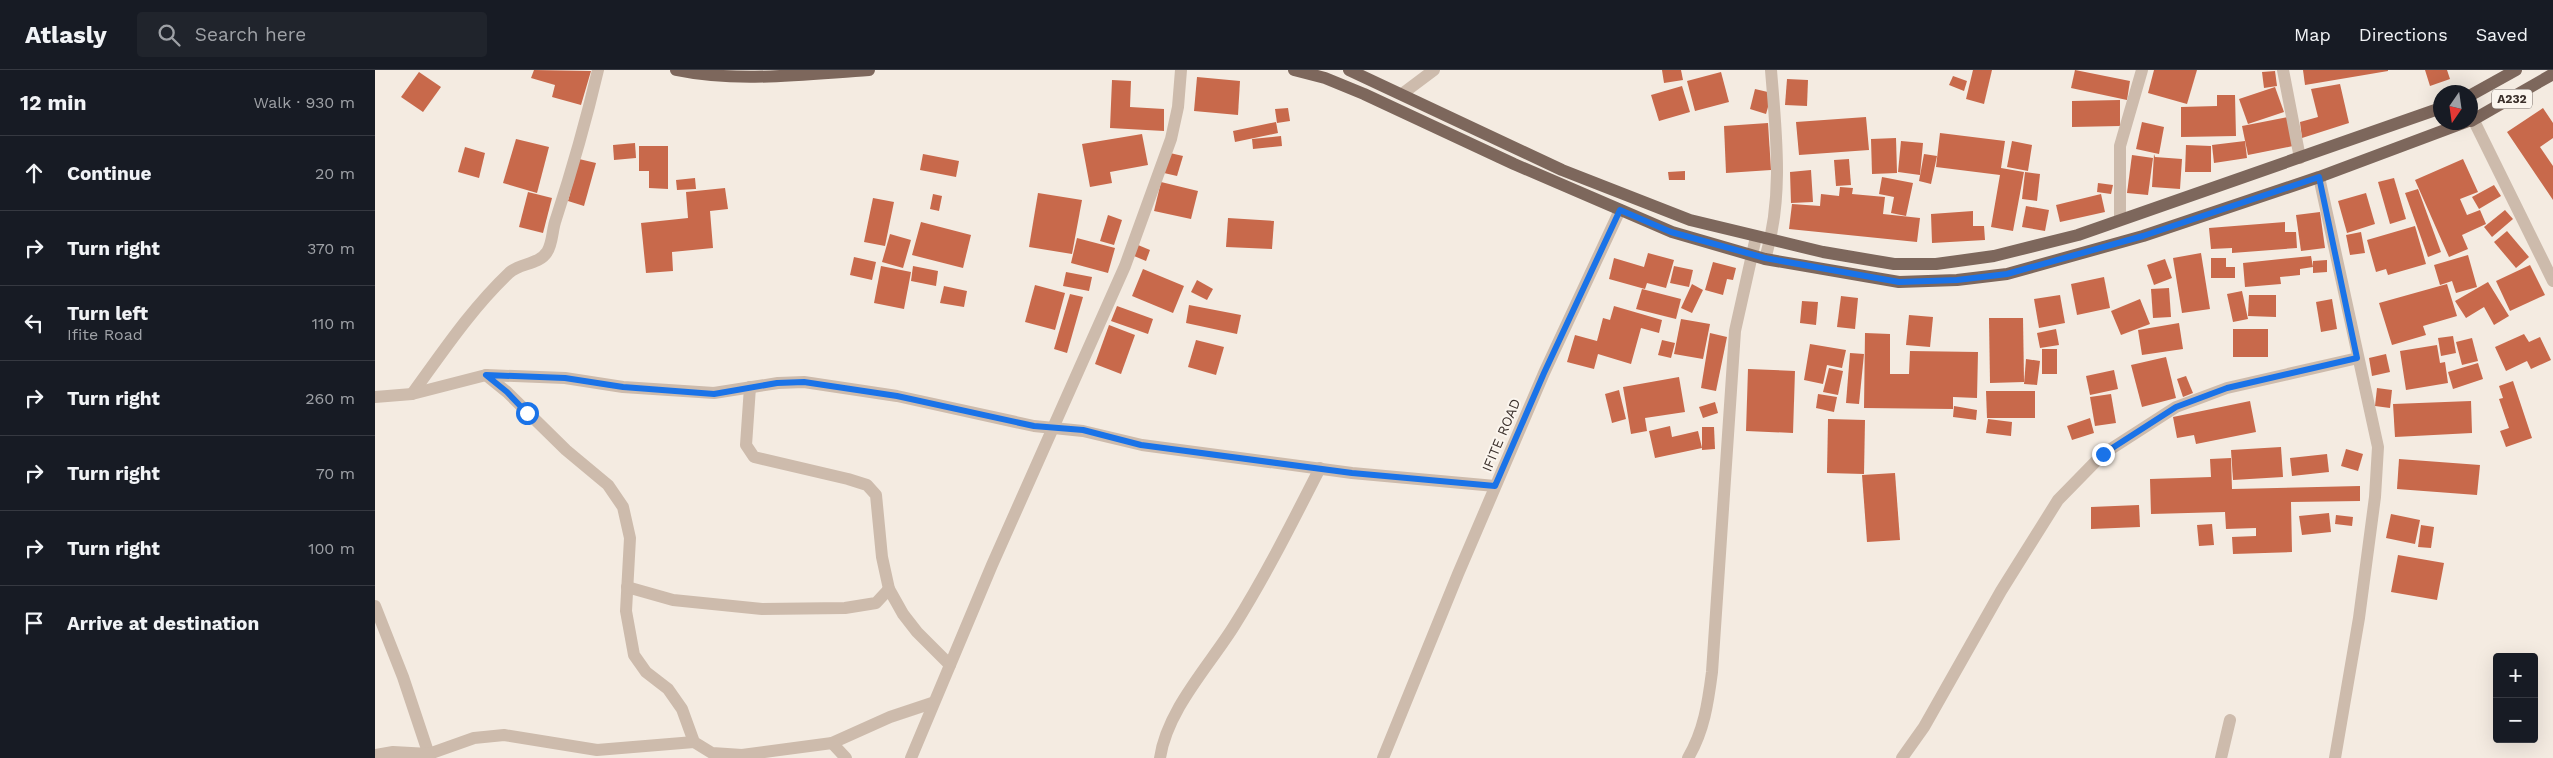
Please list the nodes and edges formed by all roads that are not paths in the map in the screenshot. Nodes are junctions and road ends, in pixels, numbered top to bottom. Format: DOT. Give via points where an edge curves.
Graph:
graph roads {
  1 [pos="599,70"];
  2 [pos="675,70"];
  3 [pos="869,70"];
  4 [pos="1181,70"];
  5 [pos="1294,70"];
  6 [pos="1349,70"];
  7 [pos="1434,70"];
  8 [pos="1771,70"];
  9 [pos="2142,70"];
  10 [pos="2283,70"];
  11 [pos="2516,70"];
  12 [pos="2553,74"];
  13 [pos="2478,92"];
  14 [pos="1402,94"];
  15 [pos="2433,111"];
  16 [pos="2478,116"];
  17 [pos="2444,130"];
  18 [pos="2475,130"];
  19 [pos="2300,158"];
  20 [pos="2319,177"];
  21 [pos="1620,210"];
  22 [pos="2120,219"];
  23 [pos="1756,237"];
  24 [pos="1771,241"];
  25 [pos="1751,255"];
  26 [pos="1765,258"];
  27 [pos="2553,281"];
  28 [pos="2357,358"];
  29 [pos="486,375"];
  30 [pos="750,387"];
  31 [pos="411,394"];
  32 [pos="375,397"];
  33 [pos="1051,429"];
  34 [pos="1320,468"];
  35 [pos="1495,486"];
  36 [pos="627,587"];
  37 [pos="889,589"];
  38 [pos="375,606"];
  39 [pos="950,664"];
  40 [pos="932,703"];
  41 [pos="2230,720"];
  42 [pos="694,742"];
  43 [pos="832,743"];
  44 [pos="375,755"];
  45 [pos="429,756"];
  46 [pos="846,758"];
  47 [pos="911,758"];
  48 [pos="1160,758"];
  49 [pos="1383,758"];
  50 [pos="1687,758"];
  51 [pos="1902,758"];
  52 [pos="2221,758"];
  53 [pos="2335,758"];
  1 -- 31 [label="street" via="548,251 542,258 517,266 508,274 468,318"];
  2 -- 3 [label="main road" via="776,76"];
  4 -- 33 [label="street" via="1175,123 1152,194 1125,266"];
  5 -- 21 [label="main road, A232" via="1364,94"];
  6 -- 14 [label="main road"];
  7 -- 14 [label="street"];
  8 -- 24 [label="street" via="1779,180"];
  9 -- 22 [label="street" via="2120,146"];
  10 -- 19 [label="street"];
  11 -- 13 [label="main road, A232"];
  12 -- 16 [label="main road, A232"];
  14 -- 23 [label="main road" via="1545,162 1628,197 1690,220"];
  15 -- 19 [label="main road"];
  17 -- 20 [label="main road, A232"];
  18 -- 27 [label="street"];
  19 -- 22 [label="main road"];
  20 -- 26 [label="main road, A232" via="2143,236 2007,274 1899,282"];
  20 -- 28 [label="street"];
  21 -- 25 [label="main road, A232" via="1671,232"];
  21 -- 35 [label="street, IFITE ROAD"];
  22 -- 24 [label="main road" via="2078,235 2003,254 1936,264 1894,264"];
  23 -- 24 [label="main road"];
  23 -- 25 [label="street"];
  24 -- 26 [label="street"];
  25 -- 26 [label="main road, A232"];
  25 -- 50 [label="street" via="1735,332 1712,672 1707,710 1697,742"];
  28 -- 51 [label="street" via="2227,388 2176,407 2103,454 2058,500 2001,591 1924,727"];
  28 -- 53 [label="street" via="2377,447 2375,497 2359,618"];
  29 -- 30 [label="street" via="565,378 633,388 714,394"];
  29 -- 31 [label="street"];
  29 -- 36 [label="street" via="608,485 623,507 630,538"];
  30 -- 33 [label="street" via="804,382 856,389"];
  30 -- 37 [label="street" via="746,445 754,456 867,485 876,495 882,557"];
  31 -- 32 [label="street"];
  33 -- 34 [label="street" via="1083,430 1141,445"];
  33 -- 39 [label="street"];
  34 -- 35 [label="street"];
  34 -- 48 [label="street" via="1234,626 1186,696 1162,744"];
  35 -- 49 [label="street, IFITE ROAD"];
  36 -- 37 [label="street" via="673,600 761,609 845,608 876,603"];
  36 -- 42 [label="street" via="626,611 634,656 646,672 668,689 682,709"];
  37 -- 39 [label="street" via="917,632"];
  38 -- 45 [label="street"];
  39 -- 40 [label="street"];
  40 -- 43 [label="street"];
  40 -- 47 [label="street"];
  41 -- 52 [label="street"];
  42 -- 43 [label="street" via="712,753 742,755"];
  42 -- 45 [label="street" via="597,750 504,735 474,738"];
  43 -- 46 [label="street"];
  44 -- 45 [label="street" via="393,752"];
}
